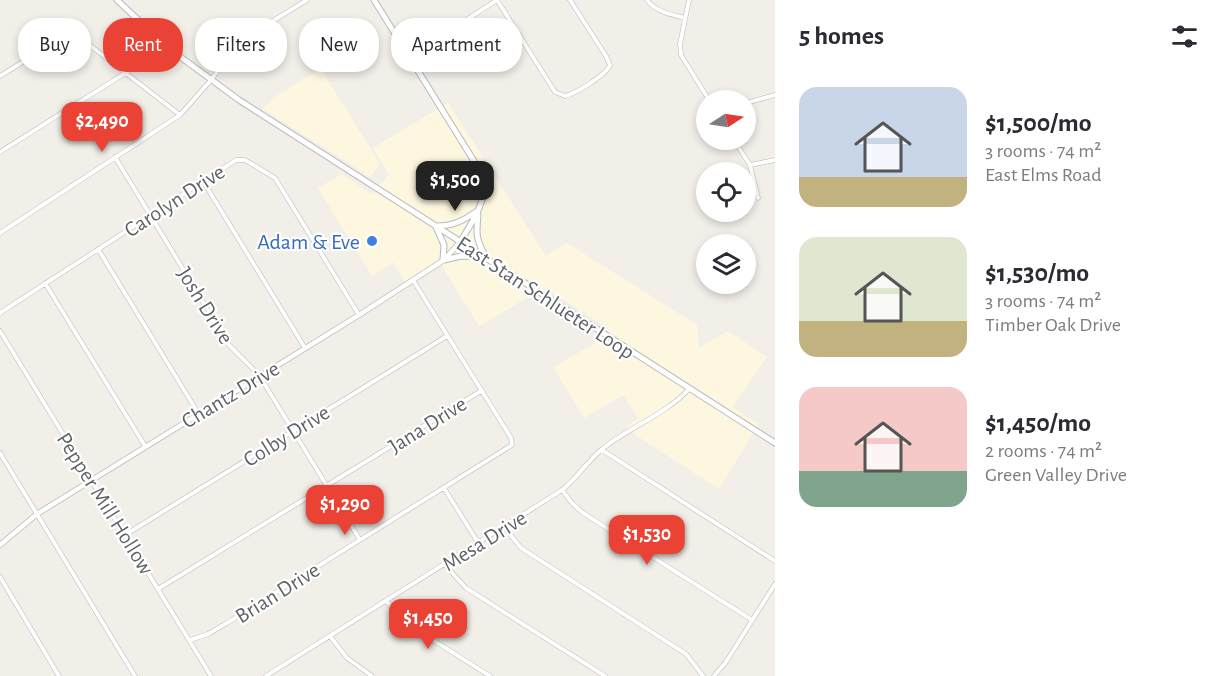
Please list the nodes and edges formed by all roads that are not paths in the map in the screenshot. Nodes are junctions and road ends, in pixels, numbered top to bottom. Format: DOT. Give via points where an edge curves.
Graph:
graph roads {
  1 [pos="117,0"];
  2 [pos="307,0"];
  3 [pos="374,0"];
  4 [pos="497,0"];
  5 [pos="570,0"];
  6 [pos="647,0"];
  7 [pos="688,0"];
  8 [pos="469,18"];
  9 [pos="685,18"];
  10 [pos="391,28"];
  11 [pos="103,54"];
  12 [pos="127,72"];
  13 [pos="417,72"];
  14 [pos="0,76"];
  15 [pos="211,80"];
  16 [pos="703,90"];
  17 [pos="775,95"];
  18 [pos="756,100"];
  19 [pos="180,114"];
  20 [pos="0,152"];
  21 [pos="116,157"];
  22 [pos="775,160"];
  23 [pos="756,164"];
  24 [pos="203,181"];
  25 [pos="756,190"];
  26 [pos="758,198"];
  27 [pos="478,210"];
  28 [pos="150,216"];
  29 [pos="435,226"];
  30 [pos="0,233"];
  31 [pos="460,242"];
  32 [pos="98,249"];
  33 [pos="486,258"];
  34 [pos="444,260"];
  35 [pos="413,280"];
  36 [pos="45,283"];
  37 [pos="0,313"];
  38 [pos="359,315"];
  39 [pos="0,331"];
  40 [pos="447,336"];
  41 [pos="305,348"];
  42 [pos="259,375"];
  43 [pos="689,389"];
  44 [pos="481,391"];
  45 [pos="198,413"];
  46 [pos="293,430"];
  47 [pos="775,443"];
  48 [pos="145,446"];
  49 [pos="602,450"];
  50 [pos="0,453"];
  51 [pos="91,480"];
  52 [pos="327,485"];
  53 [pos="444,488"];
  54 [pos="562,490"];
  55 [pos="37,514"];
  56 [pos="505,528"];
  57 [pos="125,535"];
  58 [pos="360,540"];
  59 [pos="479,544"];
  60 [pos="0,545"];
  61 [pos="775,561"];
  62 [pos="445,565"];
  63 [pos="0,577"];
  64 [pos="775,584"];
  65 [pos="159,589"];
  66 [pos="387,602"];
  67 [pos="752,620"];
  68 [pos="330,636"];
  69 [pos="190,640"];
  70 [pos="59,676"];
  71 [pos="135,676"];
  72 [pos="211,676"];
  73 [pos="266,676"];
  74 [pos="372,676"];
  75 [pos="490,676"];
  76 [pos="605,676"];
  77 [pos="703,676"];
  78 [pos="714,676"];
  1 -- 15 [label="main road, East Stan Schlueter Loop" via="167,47"];
  2 -- 15 [label="street" via="248,36"];
  3 -- 10 [label="main road"];
  4 -- 5 [label="street" via="555,92 565,96 605,73 610,65"];
  4 -- 8 [label="street"];
  6 -- 9 [label="street" via="661,12"];
  7 -- 9 [label="street"];
  9 -- 16 [label="street" via="681,55"];
  11 -- 14 [label="street" via="83,39 63,37"];
  12 -- 19 [label="street"];
  12 -- 20 [label="street"];
  13 -- 27 [label="main road" via="482,174 484,192"];
  15 -- 19 [label="street"];
  15 -- 29 [label="main road, East Stan Schlueter Loop"];
  17 -- 18 [label="street"];
  19 -- 21 [label="street"];
  21 -- 28 [label="street, Josh Drive"];
  21 -- 30 [label="street"];
  22 -- 23 [label="street"];
  24 -- 28 [label="street, Carolyn Drive"];
  24 -- 38 [label="street, Carolyn Drive" via="236,160 245,160 275,178"];
  24 -- 41 [label="street"];
  25 -- 26 [label="street"];
  27 -- 29 [label="main road" via="459,223"];
  27 -- 31 [label="main road"];
  27 -- 33 [label="main road" via="476,232"];
  28 -- 32 [label="street, Carolyn Drive"];
  28 -- 42 [label="street, Josh Drive" via="229,345"];
  29 -- 31 [label="main road, East Stan Schlueter Loop"];
  29 -- 34 [label="main road" via="444,245"];
  31 -- 33 [label="main road, East Stan Schlueter Loop"];
  31 -- 34 [label="street, Chantz Drive"];
  32 -- 36 [label="street, Carolyn Drive"];
  32 -- 45 [label="street"];
  33 -- 34 [label="main road" via="473,255"];
  33 -- 43 [label="main road, East Stan Schlueter Loop"];
  34 -- 35 [label="street, Chantz Drive"];
  35 -- 38 [label="street, Chantz Drive"];
  35 -- 40 [label="street"];
  36 -- 37 [label="street, Carolyn Drive"];
  36 -- 48 [label="street"];
  38 -- 41 [label="street, Chantz Drive"];
  39 -- 51 [label="street, Pepper Mill Hollow"];
  40 -- 44 [label="street"];
  40 -- 46 [label="street, Colby Drive"];
  41 -- 42 [label="street, Chantz Drive"];
  42 -- 45 [label="street, Chantz Drive"];
  42 -- 46 [label="street, Josh Drive"];
  43 -- 47 [label="main road, East Stan Schlueter Loop"];
  43 -- 49 [label="street, Mesa Drive" via="676,402"];
  44 -- 52 [label="street, Jana Drive"];
  44 -- 53 [label="street, Brian Drive" via="512,445"];
  45 -- 48 [label="street, Chantz Drive"];
  46 -- 52 [label="street, Josh Drive"];
  46 -- 57 [label="street, Colby Drive"];
  48 -- 51 [label="street, Chantz Drive"];
  49 -- 54 [label="street, Mesa Drive"];
  49 -- 61 [label="street"];
  50 -- 55 [label="street"];
  51 -- 55 [label="street, Chantz Drive"];
  51 -- 57 [label="street, Pepper Mill Hollow"];
  52 -- 58 [label="street, Josh Drive"];
  52 -- 65 [label="street, Jana Drive"];
  53 -- 58 [label="street, Brian Drive"];
  53 -- 59 [label="street"];
  54 -- 56 [label="street, Mesa Drive"];
  54 -- 67 [label="street" via="583,513"];
  55 -- 60 [label="street, Chantz Drive"];
  55 -- 71 [label="street"];
  56 -- 59 [label="street, Mesa Drive"];
  56 -- 77 [label="street" via="521,548 686,654"];
  57 -- 65 [label="street, Pepper Mill Hollow"];
  58 -- 69 [label="street, Brian Drive" via="227,623"];
  59 -- 62 [label="street, Mesa Drive"];
  62 -- 66 [label="street, Mesa Drive"];
  62 -- 76 [label="street" via="466,588"];
  63 -- 70 [label="street"];
  64 -- 67 [label="street"];
  65 -- 69 [label="street, Pepper Mill Hollow"];
  66 -- 68 [label="street, Mesa Drive"];
  66 -- 75 [label="street" via="409,625"];
  67 -- 78 [label="street"];
  68 -- 73 [label="street, Mesa Drive"];
  68 -- 74 [label="street" via="347,658"];
  69 -- 72 [label="street, Pepper Mill Hollow"];
}
